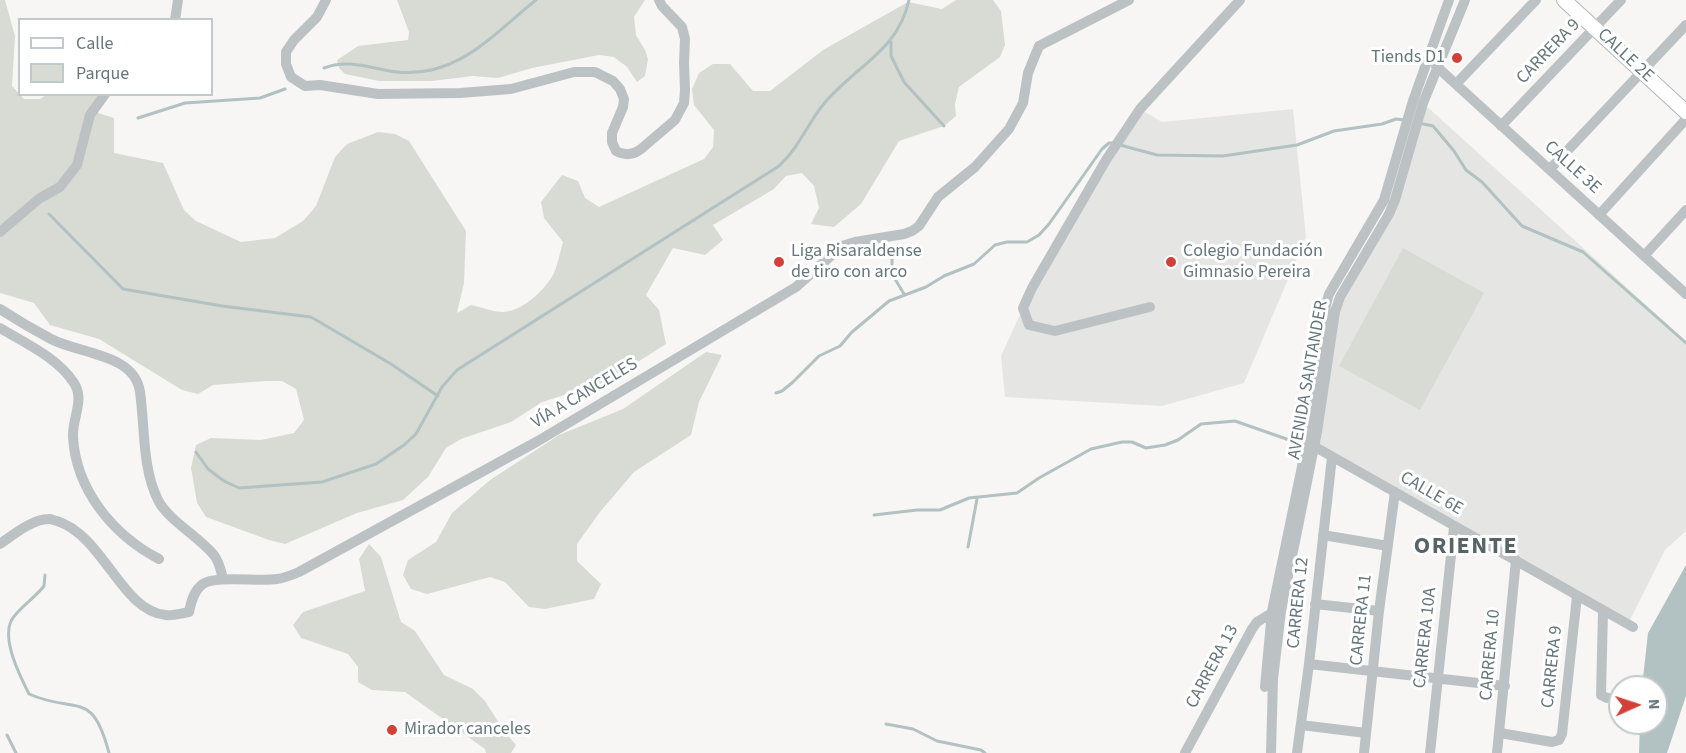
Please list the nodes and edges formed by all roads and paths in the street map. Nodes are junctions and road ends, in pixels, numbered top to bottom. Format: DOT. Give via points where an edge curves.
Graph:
graph roads {
  1 [pos="178,0"];
  2 [pos="326,0"];
  3 [pos="659,0"];
  4 [pos="1129,0"];
  5 [pos="1240,0"];
  6 [pos="1449,0"];
  7 [pos="1465,0"];
  8 [pos="1536,0"];
  9 [pos="1564,0"];
  10 [pos="1621,0"];
  11 [pos="175,18"];
  12 [pos="1686,25"];
  13 [pos="1595,29"];
  14 [pos="1436,66"];
  15 [pos="1642,73"];
  16 [pos="1456,84"];
  17 [pos="104,96"];
  18 [pos="1686,112"];
  19 [pos="1686,119"];
  20 [pos="1501,126"];
  21 [pos="1550,169"];
  22 [pos="1686,210"];
  23 [pos="1599,215"];
  24 [pos="0,232"];
  25 [pos="1644,256"];
  26 [pos="1686,294"];
  27 [pos="1150,306"];
  28 [pos="0,309"];
  29 [pos="0,328"];
  30 [pos="1311,444"];
  31 [pos="1332,457"];
  32 [pos="1395,492"];
  33 [pos="1454,527"];
  34 [pos="1323,535"];
  35 [pos="0,544"];
  36 [pos="1388,546"];
  37 [pos="159,559"];
  38 [pos="1516,560"];
  39 [pos="224,579"];
  40 [pos="1577,596"];
  41 [pos="1315,604"];
  42 [pos="1277,611"];
  43 [pos="1379,611"];
  44 [pos="1603,611"];
  45 [pos="1633,627"];
  46 [pos="1309,664"];
  47 [pos="1373,672"];
  48 [pos="1438,679"];
  49 [pos="1505,686"];
  50 [pos="1608,698"];
  51 [pos="1301,725"];
  52 [pos="1366,733"];
  53 [pos="1500,733"];
  54 [pos="1185,753"];
  55 [pos="1264,753"];
  56 [pos="1271,753"];
  57 [pos="1297,753"];
  58 [pos="1364,753"];
  59 [pos="1430,753"];
  60 [pos="1497,753"];
  1 -- 11 [label="street"];
  2 -- 3 [label="street" via="317,17 286,52 285,64 291,77 305,86 378,94 460,93 511,89 574,72 595,72 620,89 624,99 612,142 616,151 626,154 636,153 658,135 675,120 684,103 686,39 682,27"];
  4 -- 39 [label="street, VÍA A CANCELES" via="1039,46 1028,73 1023,103 1013,122 975,167 938,197 912,231 842,246 796,287 538,441 299,572 277,579"];
  5 -- 27 [label="street" via="1140,109 1106,160 1023,308 1029,325 1055,330"];
  6 -- 30 [label="street, AVENIDA SANTANDER" via="1413,101 1384,200 1329,294"];
  7 -- 14 [label="street, AVENIDA SANTANDER"];
  8 -- 16 [label="street"];
  9 -- 13 [label="main road, CALLE 2E"];
  10 -- 13 [label="street, CARRERA 9"];
  12 -- 15 [label="street"];
  13 -- 15 [label="main road, CALLE 2E"];
  13 -- 20 [label="street, CARRERA 9"];
  14 -- 16 [label="street, CALLE 3E"];
  14 -- 30 [label="street, AVENIDA SANTANDER" via="1395,200 1335,312"];
  15 -- 18 [label="main road, CALLE 2E"];
  15 -- 21 [label="street"];
  16 -- 20 [label="street, CALLE 3E"];
  17 -- 24 [label="street" via="90,115 77,165 60,187 40,198"];
  19 -- 23 [label="street"];
  20 -- 21 [label="street, CALLE 3E"];
  21 -- 23 [label="street, CALLE 3E"];
  22 -- 25 [label="street"];
  23 -- 25 [label="street, CALLE 3E"];
  25 -- 26 [label="street, CALLE 3E"];
  28 -- 39 [label="street" via="53,340 130,370 140,390 149,475 159,501 215,556"];
  29 -- 37 [label="street" via="61,368 74,382 79,403 73,437 85,488 111,523 133,544"];
  30 -- 31 [label="street, CALLE 6E"];
  30 -- 42 [label="street, AVENIDA SANTANDER"];
  31 -- 32 [label="street, CALLE 6E"];
  31 -- 34 [label="street, CARRERA 12"];
  32 -- 33 [label="street, CALLE 6E"];
  32 -- 36 [label="street, CARRERA 11"];
  33 -- 38 [label="street, CALLE 6E"];
  33 -- 48 [label="street, CARRERA 10A"];
  34 -- 36 [label="street"];
  34 -- 41 [label="street, CARRERA 12"];
  35 -- 39 [label="street, VÍA A CANCELES" via="29,525 48,519 69,525 87,539 129,594 146,608 165,615 189,612 196,591 204,582"];
  36 -- 43 [label="street, CARRERA 11"];
  38 -- 40 [label="street, CALLE 6E"];
  38 -- 49 [label="street, CARRERA 10"];
  40 -- 44 [label="street, CALLE 6E"];
  40 -- 53 [label="street, CARRERA 9" via="1559,740"];
  41 -- 43 [label="street"];
  41 -- 46 [label="street, CARRERA 12"];
  42 -- 54 [label="street, CARRERA 13" via="1252,629"];
  42 -- 55 [label="street, AVENIDA SANTANDER" via="1265,678"];
  42 -- 56 [label="street, AVENIDA SANTANDER"];
  43 -- 47 [label="street, CARRERA 11"];
  44 -- 45 [label="street, CALLE 6E"];
  44 -- 50 [label="street" via="1601,695"];
  46 -- 47 [label="street"];
  46 -- 51 [label="street, CARRERA 12"];
  47 -- 48 [label="street"];
  47 -- 52 [label="street, CARRERA 11"];
  48 -- 49 [label="street"];
  48 -- 59 [label="street, CARRERA 10A"];
  49 -- 53 [label="street, CARRERA 10"];
  51 -- 52 [label="street"];
  51 -- 57 [label="street, CARRERA 12"];
  52 -- 58 [label="street, CARRERA 11"];
  53 -- 60 [label="street, CARRERA 10"];
}
